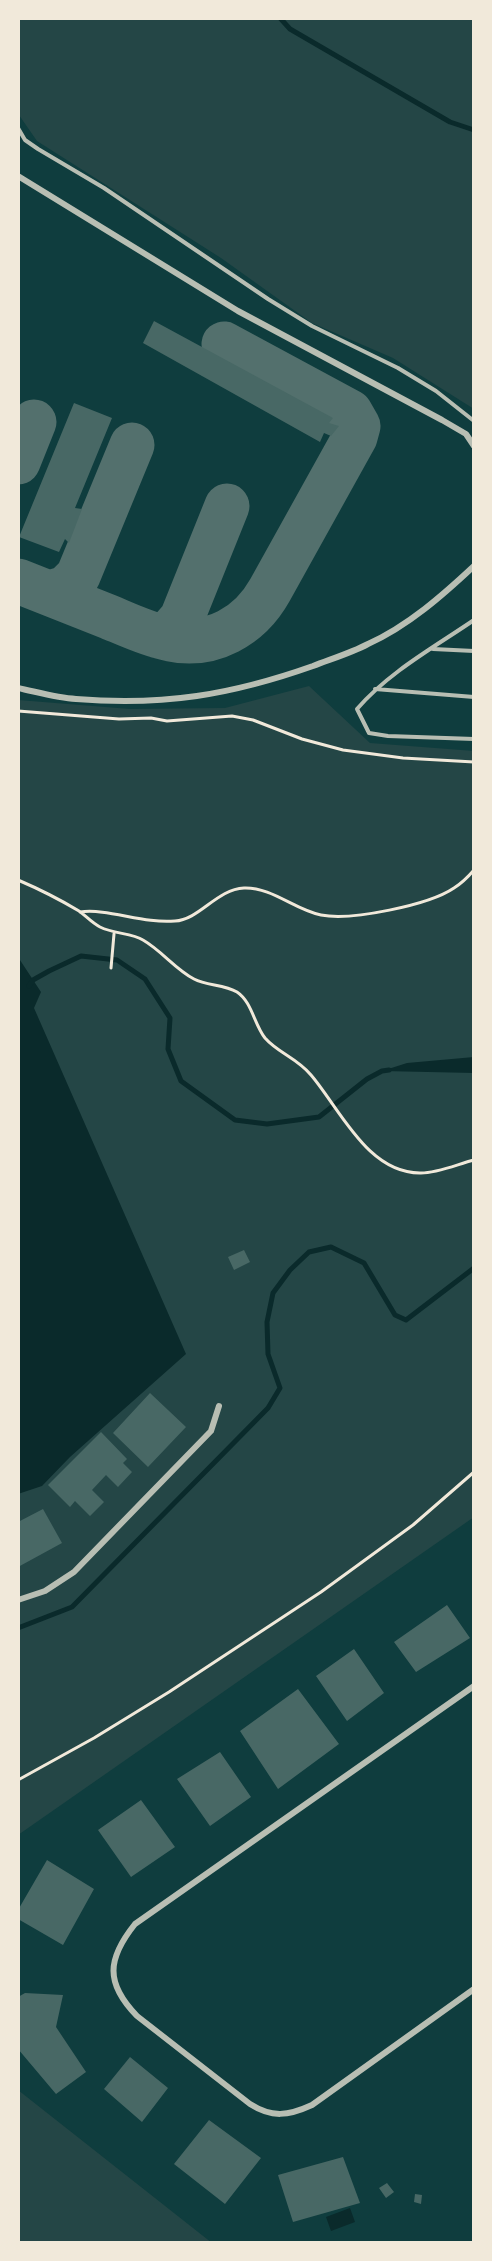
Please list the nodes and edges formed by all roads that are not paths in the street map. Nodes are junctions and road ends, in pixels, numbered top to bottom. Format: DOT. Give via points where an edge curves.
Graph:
graph roads {
  1 [pos="18,128"];
  2 [pos="18,176"];
  3 [pos="474,421"];
  4 [pos="474,446"];
  5 [pos="474,566"];
  6 [pos="474,620"];
  7 [pos="432,649"];
  8 [pos="474,651"];
  9 [pos="18,688"];
  10 [pos="374,689"];
  11 [pos="474,697"];
  12 [pos="474,739"];
  13 [pos="219,1406"];
  14 [pos="18,1600"];
  15 [pos="474,1686"];
  16 [pos="474,1989"];
  1 -- 3 [label="lane" via="25,140 38,149 104,188 241,282 312,326 398,368"];
  2 -- 4 [label="street" via="238,311 434,415 466,435"];
  5 -- 9 [label="street" via="444,594 369,644 234,691 180,700 131,702 74,699"];
  6 -- 7 [label="lane"];
  7 -- 8 [label="lane"];
  7 -- 10 [label="lane"];
  10 -- 11 [label="lane"];
  10 -- 12 [label="lane" via="357,710 369,732"];
  13 -- 14 [label="street" via="211,1431 74,1572 45,1591"];
  15 -- 16 [label="street" via="135,1924 121,1941 113,1970 115,1987 137,2016 250,2104 263,2112 280,2114 312,2105"];
}
